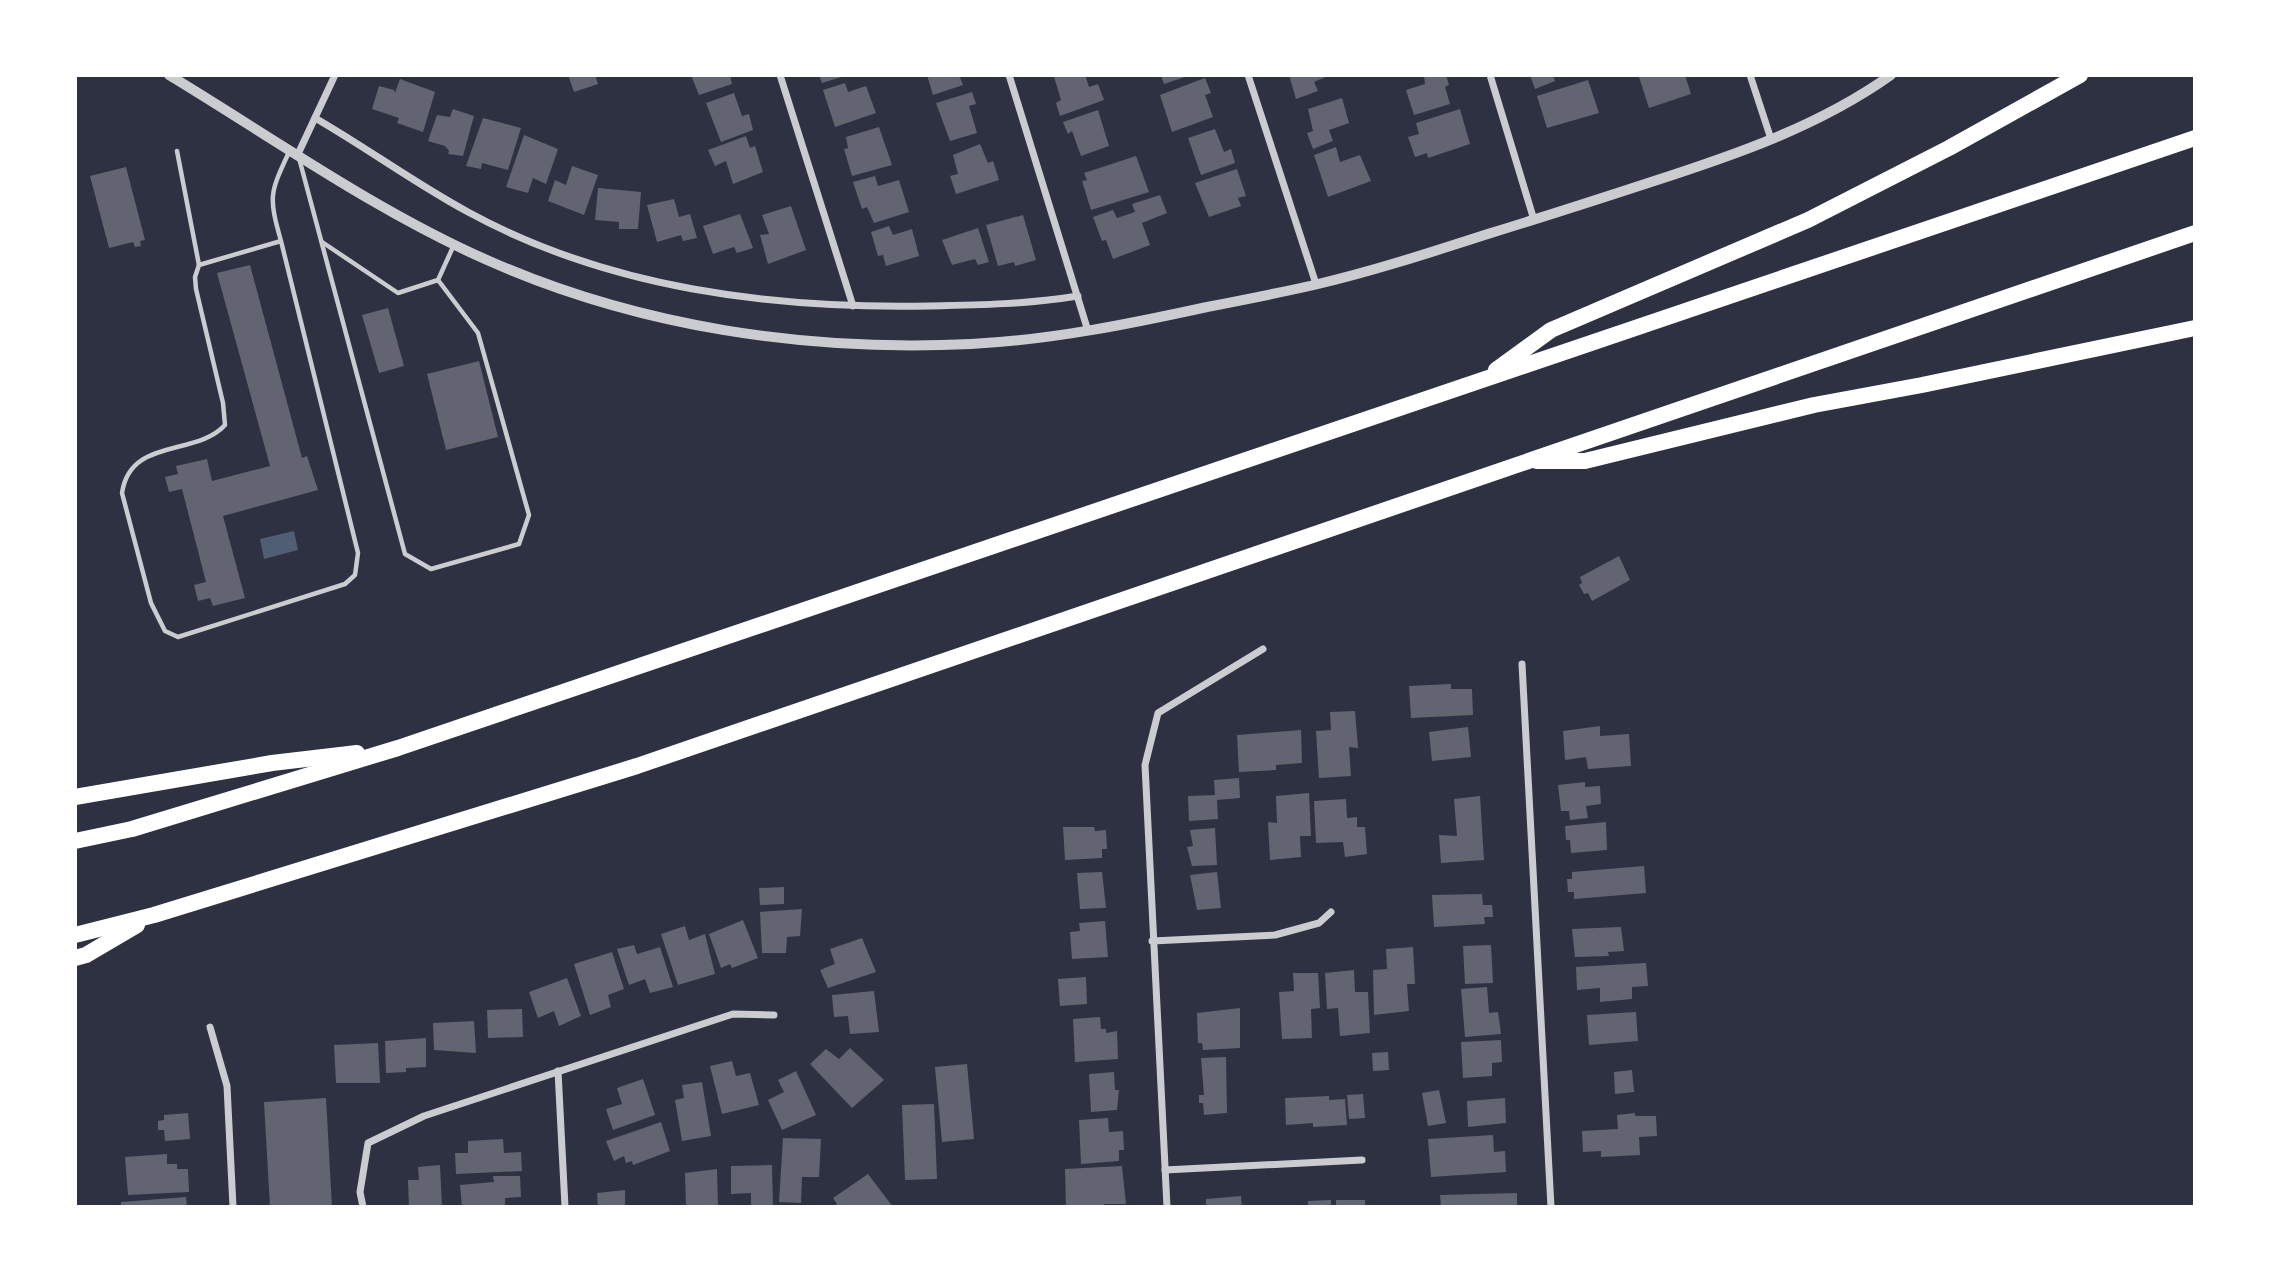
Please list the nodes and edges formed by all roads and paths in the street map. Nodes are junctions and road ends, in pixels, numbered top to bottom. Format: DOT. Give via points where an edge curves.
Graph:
graph roads {
  1 [pos="169,75"];
  2 [pos="335,75"];
  3 [pos="780,75"];
  4 [pos="1009,75"];
  5 [pos="1248,75"];
  6 [pos="1490,75"];
  7 [pos="1750,75"];
  8 [pos="1891,75"];
  9 [pos="2080,75"];
  10 [pos="315,118"];
  11 [pos="2195,138"];
  12 [pos="1771,139"];
  13 [pos="177,150"];
  14 [pos="294,152"];
  15 [pos="1534,220"];
  16 [pos="2195,233"];
  17 [pos="281,241"];
  18 [pos="321,242"];
  19 [pos="454,245"];
  20 [pos="199,265"];
  21 [pos="438,280"];
  22 [pos="1316,284"];
  23 [pos="1078,296"];
  24 [pos="853,306"];
  25 [pos="2195,328"];
  26 [pos="1088,331"];
  27 [pos="1482,379"];
  28 [pos="1524,461"];
  29 [pos="1263,649"];
  30 [pos="1522,664"];
  31 [pos="398,748"];
  32 [pos="75,797"];
  33 [pos="75,841"];
  34 [pos="1331,912"];
  35 [pos="154,915"];
  36 [pos="75,935"];
  37 [pos="1152,942"];
  38 [pos="75,958"];
  39 [pos="775,1016"];
  40 [pos="210,1027"];
  41 [pos="558,1071"];
  42 [pos="1362,1160"];
  43 [pos="1165,1170"];
  44 [pos="233,1207"];
  45 [pos="363,1207"];
  46 [pos="565,1207"];
  47 [pos="1167,1207"];
  48 [pos="1551,1207"];
  1 -- 14 [label="street"];
  2 -- 10 [label="street"];
  3 -- 24 [label="street"];
  4 -- 23 [label="street"];
  5 -- 22 [label="street"];
  6 -- 15 [label="street"];
  7 -- 12 [label="street"];
  8 -- 12 [label="street" via="1815,120"];
  9 -- 27 [label="highway" via="1808,219 1550,330"];
  10 -- 14 [label="street"];
  10 -- 24 [label="street" via="469,212 580,260 705,292"];
  11 -- 27 [label="highway"];
  12 -- 15 [label="street" via="1724,159"];
  13 -- 20 [label="lane"];
  14 -- 17 [label="lane" via="273,187 272,208"];
  14 -- 18 [label="lane"];
  14 -- 19 [label="street"];
  15 -- 22 [label="street"];
  16 -- 28 [label="highway"];
  17 -- 20 [label="lane"];
  17 -- 20 [label="lane" via="358,553 355,575 345,584 178,637 165,631 151,603 122,493 124,480 138,463 155,452 216,436 225,425 196,289"];
  18 -- 21 [label="lane" via="398,293"];
  18 -- 21 [label="lane" via="405,554 431,569 519,544 528,515 478,333"];
  19 -- 21 [label="lane"];
  19 -- 26 [label="street" via="616,306 750,334 895,346 974,344"];
  22 -- 26 [label="street"];
  23 -- 24 [label="street" via="1028,304"];
  23 -- 26 [label="street"];
  25 -- 28 [label="highway" via="1814,405 1585,461"];
  27 -- 31 [label="highway"];
  28 -- 35 [label="highway" via="637,766"];
  29 -- 37 [label="street" via="1158,713 1145,765"];
  30 -- 48 [label="street"];
  31 -- 32 [label="highway" via="272,763"];
  31 -- 33 [label="highway" via="132,829"];
  34 -- 37 [label="street" via="1319,923 1275,934"];
  35 -- 36 [label="highway"];
  35 -- 38 [label="highway"];
  37 -- 43 [label="street"];
  39 -- 41 [label="street" via="733,1014"];
  40 -- 44 [label="street" via="227,1086"];
  41 -- 45 [label="street" via="424,1116 368,1143 360,1192"];
  41 -- 46 [label="street"];
  42 -- 43 [label="street"];
  43 -- 47 [label="street"];
}
